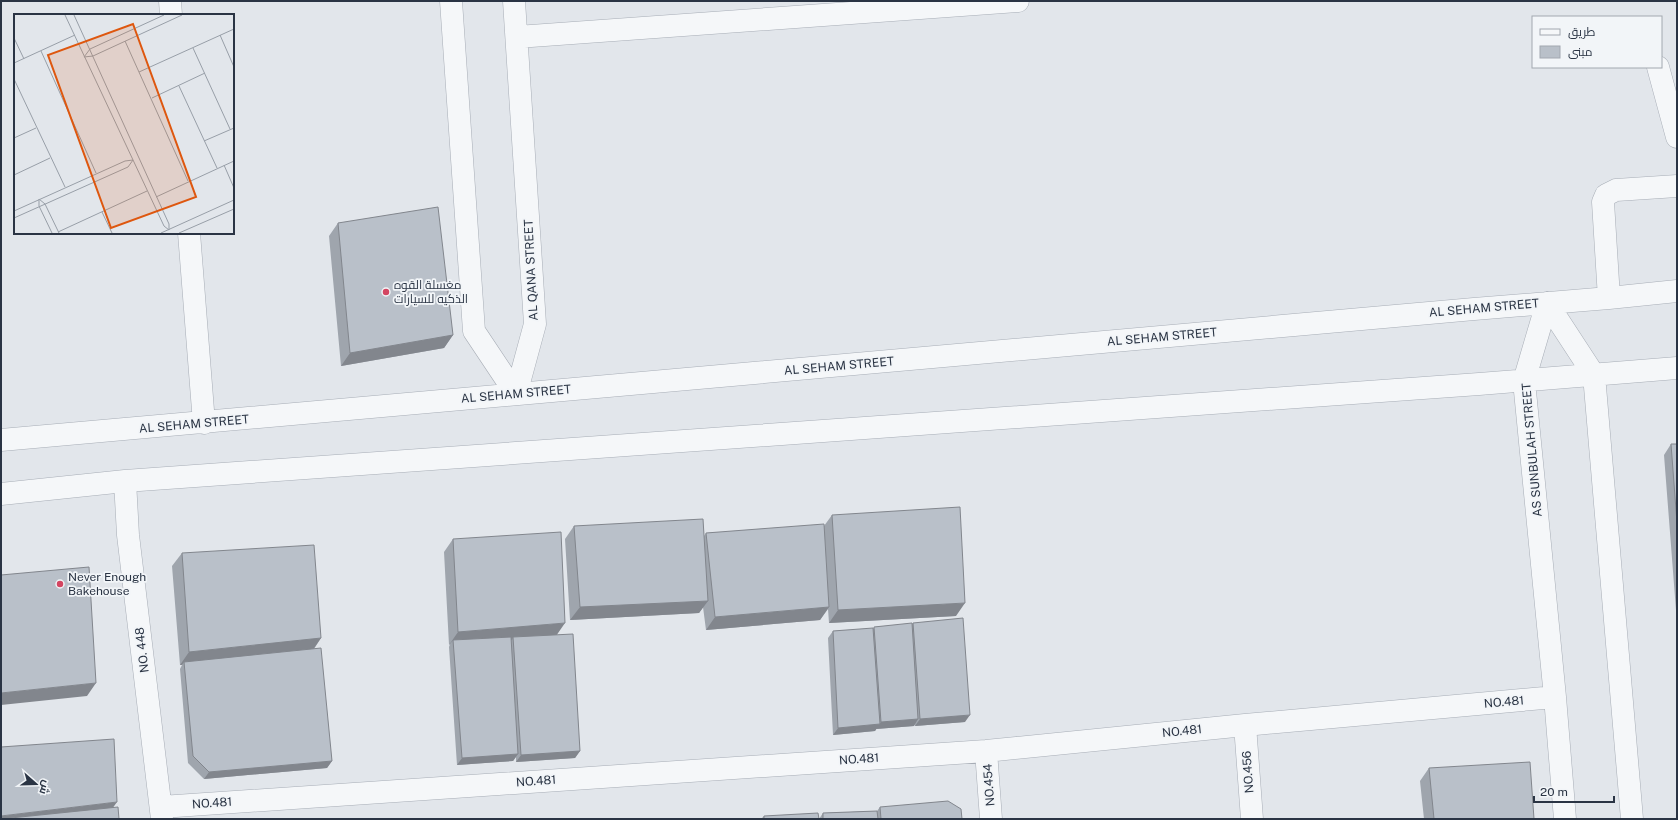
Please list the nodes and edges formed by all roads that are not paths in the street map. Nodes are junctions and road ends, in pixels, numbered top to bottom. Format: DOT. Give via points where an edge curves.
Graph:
graph roads {
  1 [pos="170,1"];
  2 [pos="451,1"];
  3 [pos="514,1"];
  4 [pos="1018,1"];
  5 [pos="171,14"];
  6 [pos="517,37"];
  7 [pos="1658,68"];
  8 [pos="1677,137"];
  9 [pos="1677,186"];
  10 [pos="189,234"];
  11 [pos="1677,291"];
  12 [pos="1609,298"];
  13 [pos="1547,303"];
  14 [pos="1677,368"];
  15 [pos="1594,375"];
  16 [pos="1524,381"];
  17 [pos="516,394"];
  18 [pos="204,423"];
  19 [pos="1,440"];
  20 [pos="125,481"];
  21 [pos="1,494"];
  22 [pos="1555,697"];
  23 [pos="1245,725"];
  24 [pos="986,751"];
  25 [pos="162,813"];
  26 [pos="991,819"];
  27 [pos="1252,819"];
  28 [pos="1565,819"];
  29 [pos="1632,819"];
  1 -- 5 [label="street"];
  2 -- 17 [label="street" via="474,331"];
  3 -- 6 [label="street, AL QANA STREET"];
  4 -- 6 [label="street"];
  6 -- 17 [label="street, AL QANA STREET" via="535,324"];
  7 -- 8 [label="street"];
  9 -- 12 [label="street" via="1616,190 1606,194 1603,202"];
  10 -- 18 [label="street"];
  11 -- 12 [label="street, AL SEHAM STREET"];
  12 -- 13 [label="street, AL SEHAM STREET"];
  13 -- 15 [label="street"];
  13 -- 16 [label="street, AS SUNBULAH STREET"];
  13 -- 17 [label="street, AL SEHAM STREET"];
  14 -- 15 [label="street"];
  15 -- 16 [label="street"];
  15 -- 29 [label="street"];
  16 -- 20 [label="street"];
  16 -- 22 [label="street, AS SUNBULAH STREET"];
  17 -- 18 [label="street, AL SEHAM STREET"];
  18 -- 19 [label="street, AL SEHAM STREET"];
  20 -- 21 [label="street"];
  20 -- 25 [label="street, NO. 448" via="128,535"];
  22 -- 23 [label="street, NO.481"];
  22 -- 28 [label="street, AS SUNBULAH STREET"];
  23 -- 24 [label="street, NO.481"];
  23 -- 27 [label="street, NO.456"];
  24 -- 25 [label="street, NO.481"];
  24 -- 26 [label="street, NO.454"];
}
